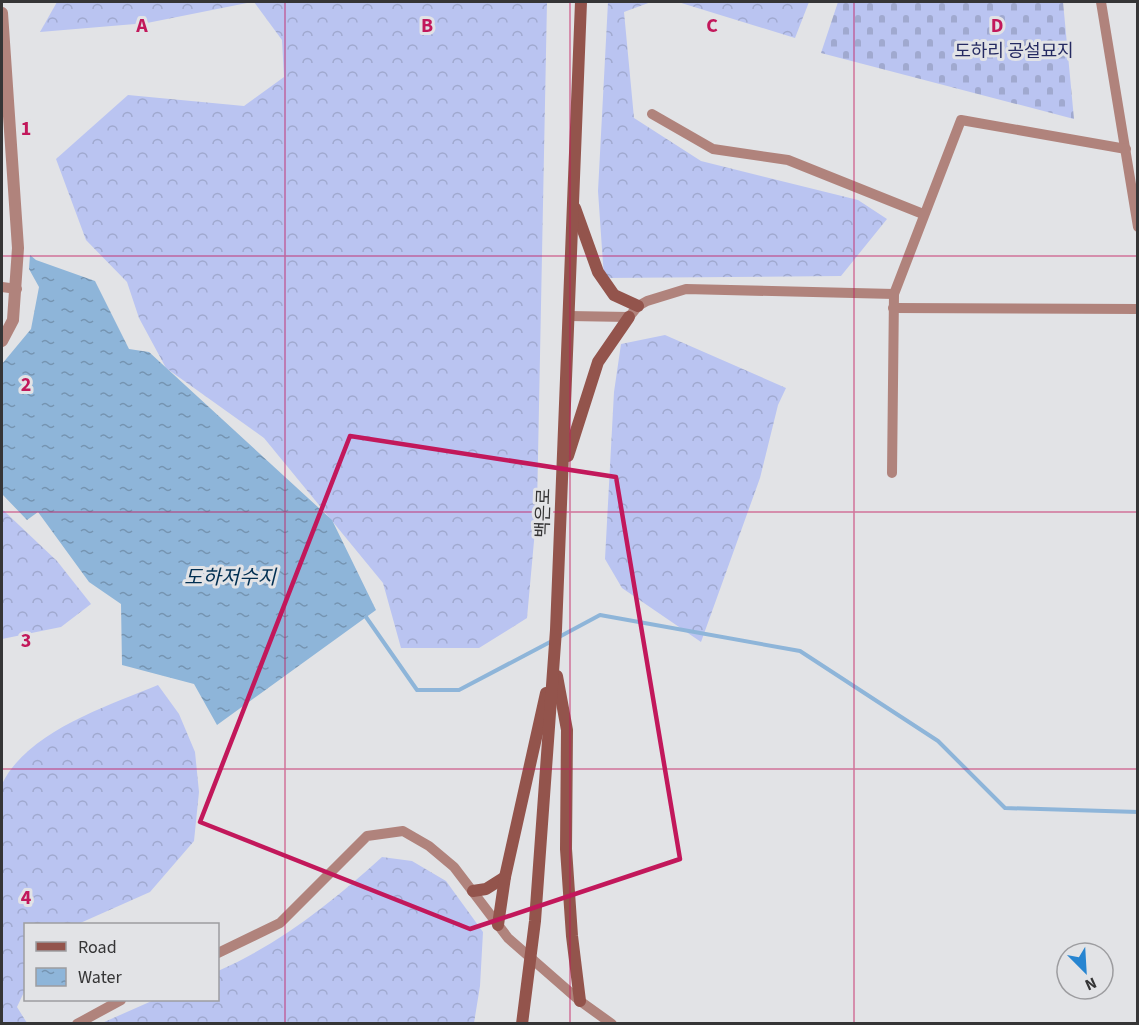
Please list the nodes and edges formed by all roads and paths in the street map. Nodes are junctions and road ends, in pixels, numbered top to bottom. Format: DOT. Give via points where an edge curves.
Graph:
graph roads {
  1 [pos="581,2"];
  2 [pos="1101,2"];
  3 [pos="2,13"];
  4 [pos="652,114"];
  5 [pos="1126,149"];
  6 [pos="573,202"];
  7 [pos="923,214"];
  8 [pos="1137,227"];
  9 [pos="2,287"];
  10 [pos="17,289"];
  11 [pos="894,294"];
  12 [pos="638,306"];
  13 [pos="893,308"];
  14 [pos="1137,309"];
  15 [pos="569,316"];
  16 [pos="629,317"];
  17 [pos="2,341"];
  18 [pos="563,471"];
  19 [pos="892,473"];
  20 [pos="554,655"];
  21 [pos="505,877"];
  22 [pos="473,891"];
  23 [pos="498,926"];
  24 [pos="219,953"];
  25 [pos="117,1001"];
  26 [pos="580,1001"];
  27 [pos="77,1023"];
  28 [pos="522,1023"];
  29 [pos="612,1023"];
  1 -- 6 [label="main road, 백은로"];
  2 -- 5 [label="street"];
  3 -- 10 [label="street" via="18,248"];
  4 -- 7 [label="street" via="713,149 788,160"];
  5 -- 7 [label="street" via="961,120"];
  5 -- 8 [label="street"];
  6 -- 12 [label="main road" via="598,272 614,295"];
  6 -- 15 [label="main road, 백은로"];
  7 -- 11 [label="street"];
  9 -- 10 [label="street"];
  10 -- 17 [label="street" via="13,320"];
  11 -- 12 [label="street" via="686,289"];
  11 -- 13 [label="street"];
  12 -- 16 [label="street"];
  13 -- 14 [label="street"];
  13 -- 19 [label="street"];
  15 -- 16 [label="street"];
  15 -- 18 [label="main road, 백은로"];
  16 -- 18 [label="main road" via="598,362"];
  18 -- 20 [label="main road, 백은로"];
  20 -- 21 [label="main road"];
  20 -- 26 [label="main road" via="567,730 566,849"];
  20 -- 28 [label="main road, 백은로" via="535,921"];
  21 -- 22 [label="main road" via="486,889"];
  21 -- 23 [label="main road"];
  22 -- 23 [label="street"];
  22 -- 24 [label="street" via="454,867 403,831 367,836 280,923"];
  23 -- 26 [label="street"];
  25 -- 27 [label="street"];
  26 -- 29 [label="street"];
}
